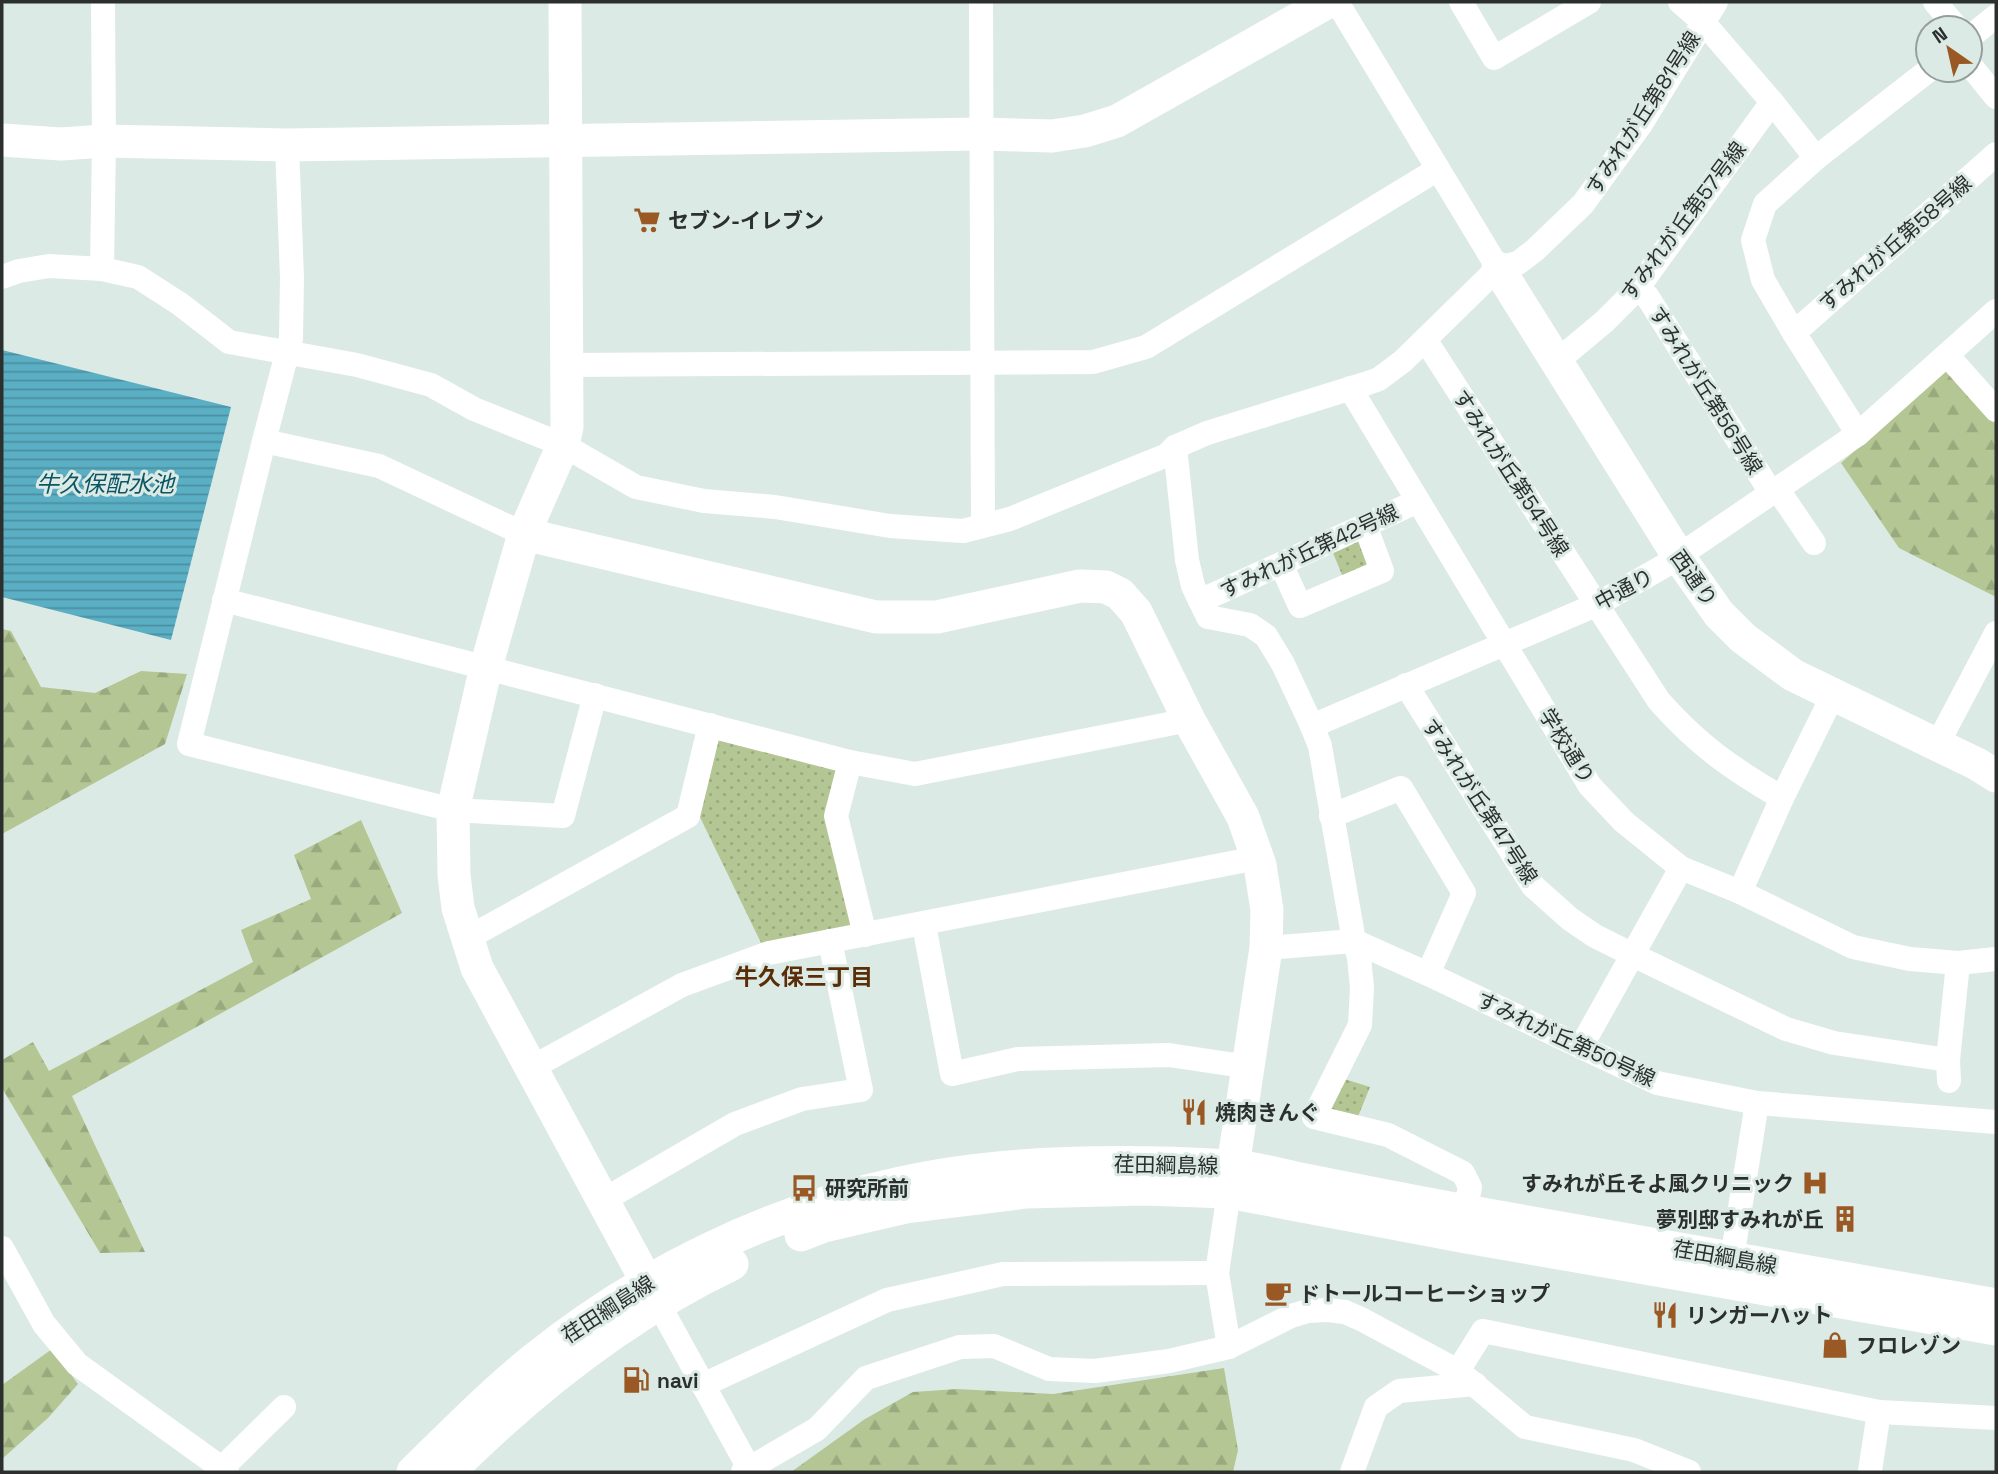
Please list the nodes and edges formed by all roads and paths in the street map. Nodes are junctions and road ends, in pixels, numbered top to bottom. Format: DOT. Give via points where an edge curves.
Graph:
graph roads {
  1 [pos="103,2"];
  2 [pos="565,2"];
  3 [pos="981,2"];
  4 [pos="1328,2"];
  5 [pos="1337,2"];
  6 [pos="1461,2"];
  7 [pos="1589,2"];
  8 [pos="1680,2"];
  9 [pos="1709,12"];
  10 [pos="1914,82"];
  11 [pos="1984,82"];
  12 [pos="1996,97"];
  13 [pos="1772,102"];
  14 [pos="980,134"];
  15 [pos="2,140"];
  16 [pos="104,141"];
  17 [pos="566,141"];
  18 [pos="288,145"];
  19 [pos="1996,154"];
  20 [pos="1816,158"];
  21 [pos="1438,169"];
  22 [pos="1498,268"];
  23 [pos="102,269"];
  24 [pos="2,277"];
  25 [pos="1637,289"];
  26 [pos="1996,311"];
  27 [pos="1794,333"];
  28 [pos="1426,341"];
  29 [pos="289,352"];
  30 [pos="1947,355"];
  31 [pos="1556,362"];
  32 [pos="982,363"];
  33 [pos="566,365"];
  34 [pos="1350,388"];
  35 [pos="1996,410"];
  36 [pos="1858,434"];
  37 [pos="264,441"];
  38 [pos="563,445"];
  39 [pos="1175,447"];
  40 [pos="1775,492"];
  41 [pos="1418,501"];
  42 [pos="983,525"];
  43 [pos="1365,525"];
  44 [pos="524,534"];
  45 [pos="1814,543"];
  46 [pos="1678,557"];
  47 [pos="1281,564"];
  48 [pos="225,600"];
  49 [pos="1200,601"];
  50 [pos="1596,605"];
  51 [pos="1996,633"];
  52 [pos="1504,642"];
  53 [pos="485,667"];
  54 [pos="1406,685"];
  55 [pos="595,695"];
  56 [pos="1833,695"];
  57 [pos="1189,720"];
  58 [pos="710,725"];
  59 [pos="1312,726"];
  60 [pos="1937,745"];
  61 [pos="850,762"];
  62 [pos="1996,776"];
  63 [pos="1782,798"];
  64 [pos="453,810"];
  65 [pos="1331,816"];
  66 [pos="1257,858"];
  67 [pos="1681,869"];
  68 [pos="1740,892"];
  69 [pos="924,925"];
  70 [pos="865,935"];
  71 [pos="466,939"];
  72 [pos="830,941"];
  73 [pos="1354,941"];
  74 [pos="1266,948"];
  75 [pos="1633,955"];
  76 [pos="1996,959"];
  77 [pos="1958,963"];
  78 [pos="1427,974"];
  79 [pos="1581,1047"];
  80 [pos="1249,1067"];
  81 [pos="531,1068"];
  82 [pos="1757,1103"];
  83 [pos="1996,1122"];
  84 [pos="1230,1179"];
  85 [pos="602,1201"];
  86 [pos="1465,1211"];
  87 [pos="2,1248"];
  88 [pos="1732,1258"];
  89 [pos="1217,1273"];
  90 [pos="652,1293"];
  91 [pos="1996,1305"];
  92 [pos="1996,1329"];
  93 [pos="1229,1347"];
  94 [pos="1467,1378"];
  95 [pos="703,1385"];
  96 [pos="284,1407"];
  97 [pos="1879,1412"];
  98 [pos="1996,1418"];
  99 [pos="224,1471"];
  100 [pos="747,1471"];
  101 [pos="413,1472"];
  102 [pos="449,1472"];
  103 [pos="1352,1472"];
  104 [pos="1689,1472"];
  105 [pos="1865,1472"];
  1 -- 16 [label="street"];
  2 -- 17 [label="street"];
  3 -- 14 [label="street"];
  4 -- 14 [label="street" via="1117,121 1052,136"];
  5 -- 21 [label="street"];
  6 -- 7 [label="street" via="1494,58"];
  8 -- 9 [label="street" via="1691,14"];
  9 -- 13 [label="street"];
  9 -- 22 [label="street, すみれが丘第81号線" via="1641,124 1583,204 1535,250"];
  10 -- 20 [label="street"];
  11 -- 12 [label="street"];
  13 -- 20 [label="street"];
  13 -- 25 [label="street, すみれが丘第57号線"];
  14 -- 17 [label="street"];
  14 -- 32 [label="street"];
  15 -- 16 [label="street"];
  16 -- 18 [label="street"];
  16 -- 23 [label="street"];
  17 -- 18 [label="street"];
  17 -- 33 [label="street"];
  18 -- 29 [label="street"];
  19 -- 27 [label="street, すみれが丘第58号線"];
  20 -- 27 [label="street" via="1765,204 1754,240 1763,280"];
  21 -- 22 [label="street"];
  21 -- 32 [label="street" via="1146,347 1093,362"];
  22 -- 28 [label="street, すみれが丘第81号線"];
  22 -- 31 [label="street, 西通り"];
  23 -- 24 [label="street, すみれが丘第81号線" via="49,266"];
  23 -- 29 [label="street, すみれが丘第81号線" via="138,277 229,342"];
  25 -- 31 [label="street, すみれが丘第57号線"];
  25 -- 40 [label="street, すみれが丘第56号線" via="1647,296"];
  26 -- 30 [label="street, 中通り"];
  27 -- 36 [label="street"];
  28 -- 34 [label="street, すみれが丘第81号線" via="1379,379"];
  28 -- 50 [label="street, すみれが丘第54号線"];
  29 -- 37 [label="street"];
  29 -- 38 [label="street, すみれが丘第81号線" via="431,385"];
  30 -- 35 [label="street"];
  30 -- 36 [label="street, 中通り"];
  31 -- 46 [label="street, 西通り"];
  32 -- 33 [label="street"];
  32 -- 42 [label="street"];
  33 -- 38 [label="street"];
  34 -- 39 [label="street, すみれが丘第81号線"];
  34 -- 41 [label="street, 学校通り"];
  36 -- 40 [label="street, 中通り"];
  37 -- 44 [label="street" via="379,466"];
  37 -- 48 [label="street"];
  38 -- 42 [label="street, すみれが丘第81号線" via="636,487 704,500 890,526 963,531"];
  38 -- 44 [label="street"];
  39 -- 42 [label="street, すみれが丘第81号線" via="1167,455 1082,490"];
  39 -- 49 [label="street" via="1187,560"];
  40 -- 45 [label="street, すみれが丘第56号線"];
  40 -- 46 [label="street, 中通り"];
  41 -- 43 [label="street, すみれが丘第42号線"];
  41 -- 52 [label="street, 学校通り"];
  43 -- 47 [label="street, すみれが丘第42号線"];
  43 -- 47 [label="street" via="1382,571 1300,606"];
  44 -- 53 [label="street"];
  44 -- 57 [label="street" via="876,617 937,617 1080,586 1106,587 1120,594 1136,612"];
  46 -- 50 [label="street, 中通り"];
  46 -- 56 [label="street, 西通り" via="1719,614 1743,638 1793,675"];
  47 -- 49 [label="street, すみれが丘第42号線"];
  48 -- 53 [label="street"];
  48 -- 64 [label="street" via="189,744"];
  49 -- 59 [label="street" via="1208,617 1250,625 1266,636"];
  50 -- 52 [label="street, 中通り"];
  50 -- 63 [label="street, すみれが丘第54号線" via="1641,676 1680,725 1727,765"];
  51 -- 60 [label="street"];
  52 -- 54 [label="street, 中通り"];
  52 -- 67 [label="street, 学校通り" via="1590,786 1624,822"];
  53 -- 55 [label="street"];
  53 -- 64 [label="street"];
  54 -- 59 [label="street, 中通り"];
  54 -- 75 [label="street, すみれが丘第47号線" via="1533,886 1570,919"];
  55 -- 58 [label="street"];
  55 -- 64 [label="street" via="563,816"];
  56 -- 60 [label="street, 西通り"];
  56 -- 63 [label="street"];
  57 -- 61 [label="street" via="915,774"];
  57 -- 66 [label="street" via="1243,817"];
  58 -- 61 [label="street"];
  58 -- 71 [label="street" via="688,816"];
  59 -- 65 [label="street" via="1320,746"];
  60 -- 62 [label="street, 西通り"];
  61 -- 70 [label="street" via="836,816"];
  63 -- 68 [label="street"];
  64 -- 71 [label="street" via="454,875"];
  65 -- 73 [label="street"];
  65 -- 78 [label="street" via="1401,788 1464,893"];
  66 -- 69 [label="street"];
  66 -- 74 [label="street" via="1267,910"];
  67 -- 68 [label="street, 学校通り"];
  67 -- 75 [label="street"];
  68 -- 77 [label="street, 学校通り" via="1853,947"];
  69 -- 70 [label="street"];
  69 -- 80 [label="street" via="952,1074 1018,1059 1169,1055"];
  70 -- 72 [label="street"];
  71 -- 81 [label="street"];
  72 -- 81 [label="street" via="769,953 681,985"];
  72 -- 85 [label="street" via="861,1090 802,1098 735,1124"];
  73 -- 74 [label="street"];
  73 -- 78 [label="street, すみれが丘第50号線"];
  73 -- 86 [label="street" via="1362,988 1360,1025 1314,1117 1388,1135 1463,1174 1470,1187"];
  74 -- 80 [label="street"];
  75 -- 77 [label="street, すみれが丘第47号線" via="1786,1028 1949,1070"];
  75 -- 79 [label="street"];
  76 -- 77 [label="street, 学校通り"];
  78 -- 79 [label="street, すみれが丘第50号線"];
  79 -- 82 [label="street, すみれが丘第50号線" via="1657,1083"];
  80 -- 84 [label="street"];
  81 -- 85 [label="street"];
  82 -- 83 [label="street, すみれが丘第50号線"];
  82 -- 88 [label="street"];
  84 -- 86 [label="street, 荏田綱島線"];
  84 -- 89 [label="street"];
  84 -- 90 [label="street, 荏田綱島線" via="1029,1165 902,1182 813,1206 746,1233"];
  84 -- 92 [label="street, 荏田綱島線" via="1461,1236"];
  85 -- 90 [label="street"];
  86 -- 88 [label="street, 荏田綱島線"];
  87 -- 99 [label="street" via="44,1324 77,1364"];
  88 -- 91 [label="street, 荏田綱島線"];
  89 -- 93 [label="street"];
  89 -- 95 [label="street" via="1003,1274 887,1300"];
  90 -- 95 [label="street"];
  90 -- 101 [label="street, 荏田綱島線" via="588,1320 536,1357"];
  90 -- 102 [label="street, 荏田綱島線" via="549,1379"];
  93 -- 94 [label="street" via="1291,1316 1308,1311 1345,1312"];
  93 -- 100 [label="street" via="1095,1371 1049,1369 994,1346 960,1347 866,1378 817,1429"];
  94 -- 97 [label="street" via="1483,1331"];
  94 -- 103 [label="street" via="1399,1391 1376,1407"];
  94 -- 104 [label="street" via="1525,1427 1634,1451"];
  95 -- 100 [label="street"];
  96 -- 99 [label="street"];
  97 -- 98 [label="street"];
  97 -- 105 [label="street"];
}
